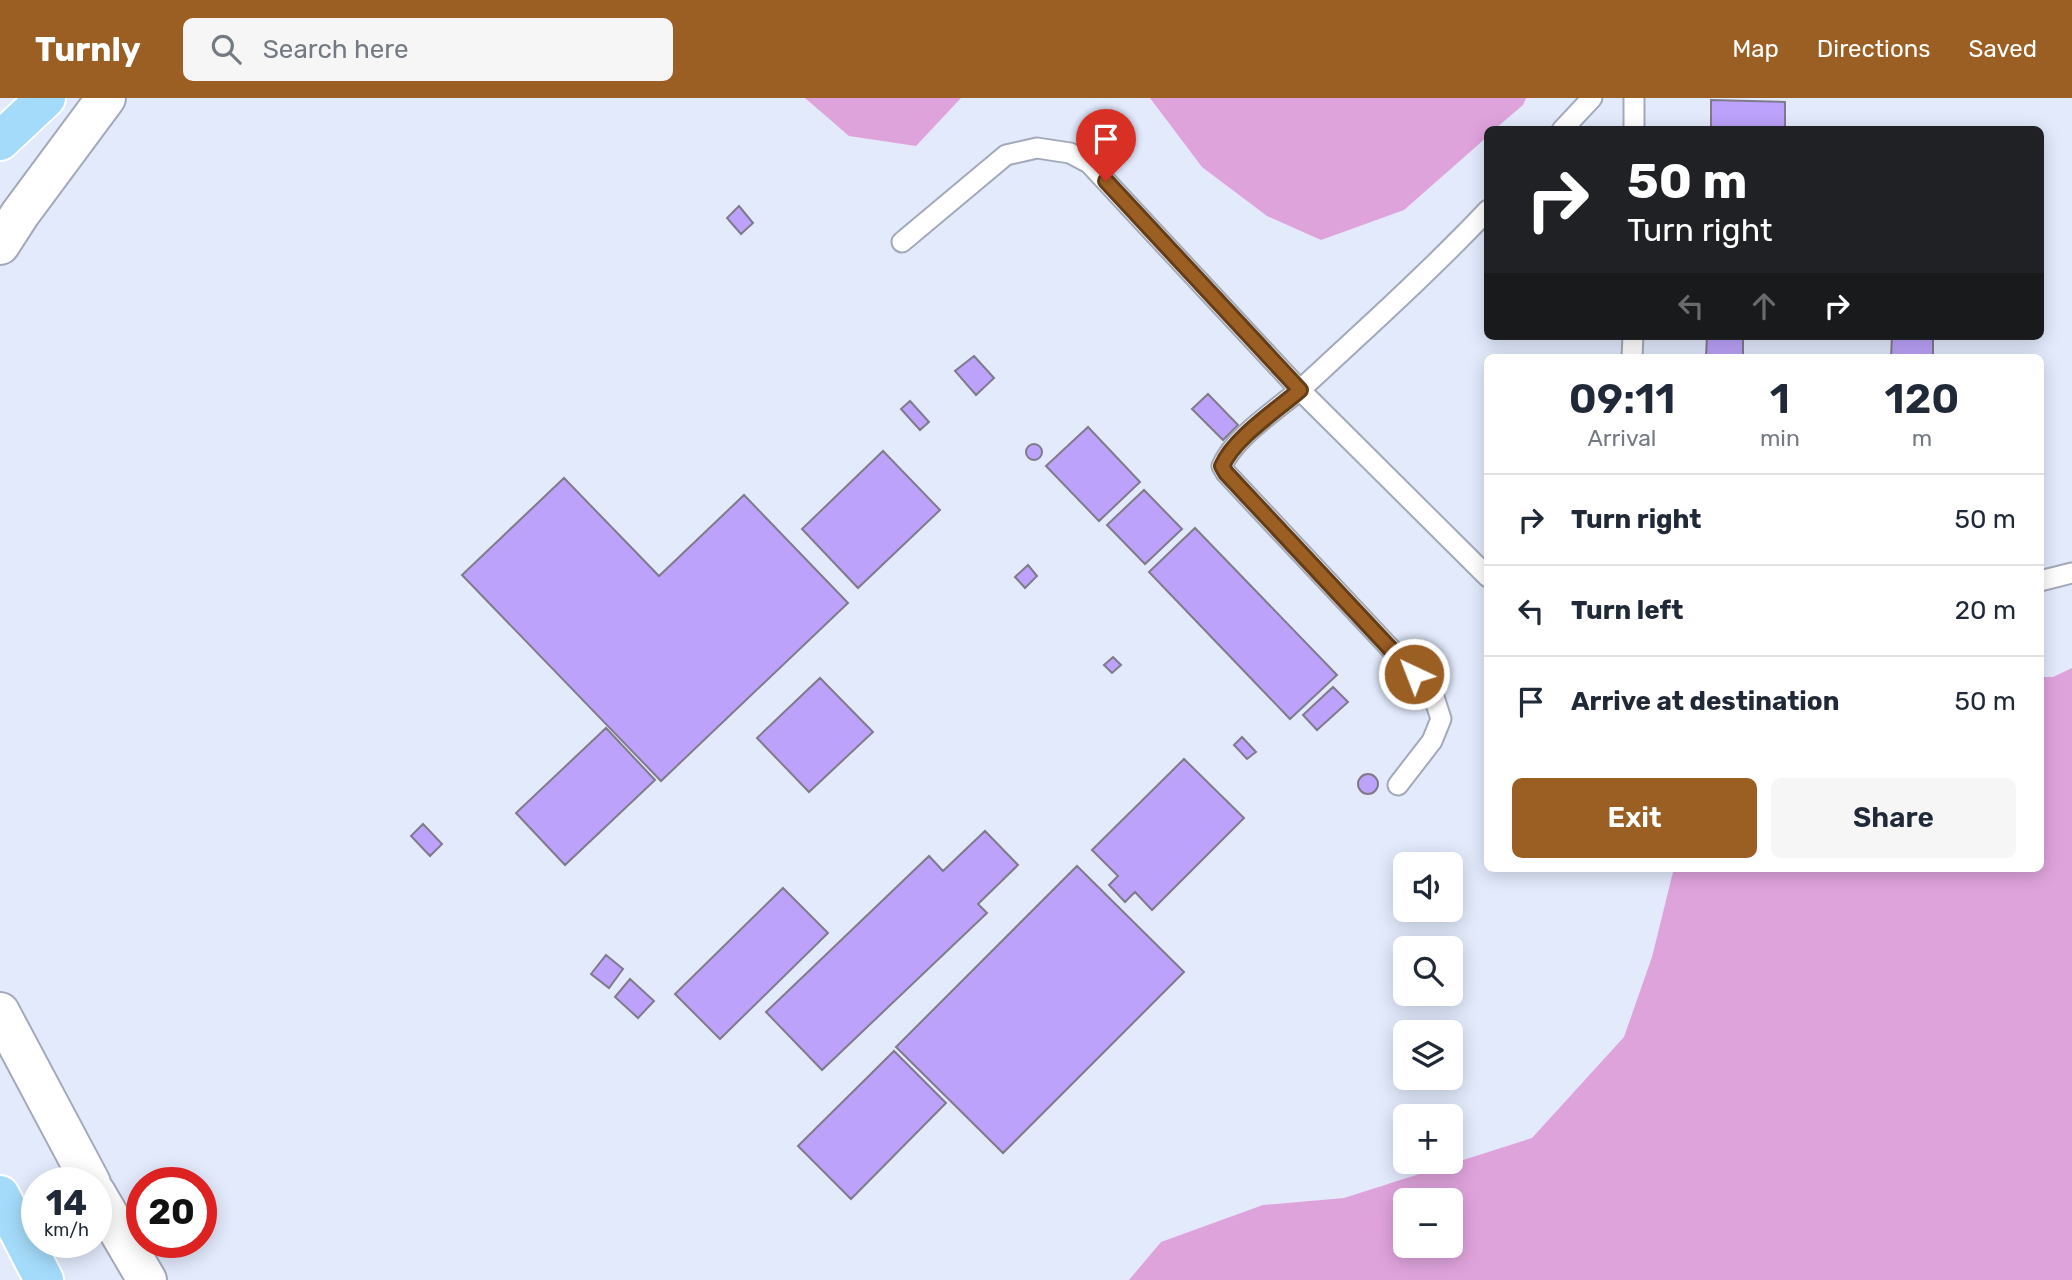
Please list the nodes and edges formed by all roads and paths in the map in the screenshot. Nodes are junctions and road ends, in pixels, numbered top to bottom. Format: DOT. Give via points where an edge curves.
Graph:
graph roads {
  1 [pos="46,98"];
  2 [pos="106,98"];
  3 [pos="1592,98"];
  4 [pos="1634,98"];
  5 [pos="1566,126"];
  6 [pos="1634,126"];
  7 [pos="0,141"];
  8 [pos="1484,213"];
  9 [pos="902,242"];
  10 [pos="0,245"];
  11 [pos="1300,390"];
  12 [pos="1484,573"];
  13 [pos="2072,573"];
  14 [pos="2044,580"];
  15 [pos="1398,785"];
  16 [pos="0,1012"];
  17 [pos="82,1167"];
  18 [pos="0,1195"];
  19 [pos="112,1220"];
  20 [pos="44,1280"];
  21 [pos="147,1280"];
  1 -- 7 [label="main road"];
  2 -- 10 [label="main road"];
  3 -- 5 [label="lane"];
  4 -- 6 [label="lane"];
  8 -- 11 [label="lane"];
  9 -- 11 [label="lane" via="1006,155 1037,148 1070,153 1088,163"];
  11 -- 12 [label="lane"];
  11 -- 15 [label="lane" via="1242,439 1222,466 1433,694 1441,719 1432,741"];
  13 -- 14 [label="lane"];
  16 -- 17 [label="main road"];
  18 -- 20 [label="main road"];
  19 -- 21 [label="main road"];
}
